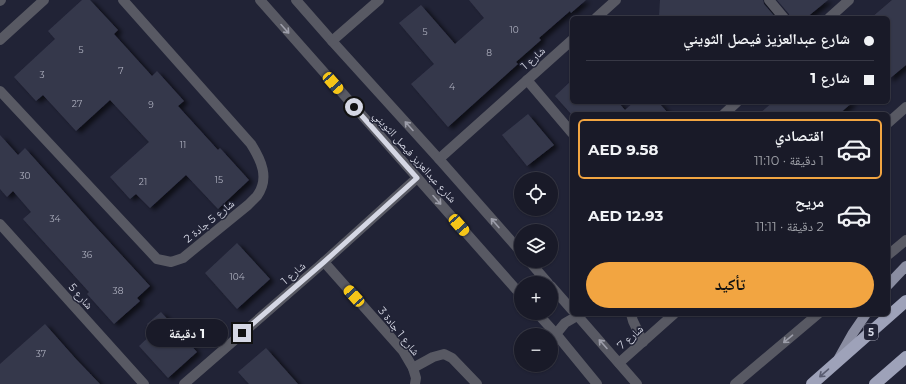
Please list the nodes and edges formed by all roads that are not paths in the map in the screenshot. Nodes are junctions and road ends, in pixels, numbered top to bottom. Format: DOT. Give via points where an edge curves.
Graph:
graph roads {
  1 [pos="44,0"];
  2 [pos="123,0"];
  3 [pos="260,0"];
  4 [pos="296,0"];
  5 [pos="379,0"];
  6 [pos="616,0"];
  7 [pos="768,0"];
  8 [pos="848,0"];
  9 [pos="598,16"];
  10 [pos="782,16"];
  11 [pos="831,16"];
  12 [pos="0,40"];
  13 [pos="332,41"];
  14 [pos="570,42"];
  15 [pos="527,80"];
  16 [pos="0,91"];
  17 [pos="735,104"];
  18 [pos="906,107"];
  19 [pos="726,112"];
  20 [pos="890,122"];
  21 [pos="570,131"];
  22 [pos="439,159"];
  23 [pos="417,178"];
  24 [pos="0,224"];
  25 [pos="906,240"];
  26 [pos="514,244"];
  27 [pos="890,253"];
  28 [pos="324,262"];
  29 [pos="906,266"];
  30 [pos="535,268"];
  31 [pos="542,276"];
  32 [pos="890,283"];
  33 [pos="514,287"];
  34 [pos="558,294"];
  35 [pos="906,301"];
  36 [pos="570,307"];
  37 [pos="890,315"];
  38 [pos="572,316"];
  39 [pos="578,316"];
  40 [pos="632,316"];
  41 [pos="672,316"];
  42 [pos="816,316"];
  43 [pos="865,316"];
  44 [pos="889,316"];
  45 [pos="543,320"];
  46 [pos="551,328"];
  47 [pos="558,332"];
  48 [pos="558,336"];
  49 [pos="643,342"];
  50 [pos="904,359"];
  51 [pos="836,362"];
  52 [pos="619,363"];
  53 [pos="413,368"];
  54 [pos="144,384"];
  55 [pos="184,384"];
  56 [pos="415,384"];
  57 [pos="477,384"];
  58 [pos="596,384"];
  59 [pos="637,384"];
  60 [pos="735,384"];
  61 [pos="812,384"];
  62 [pos="875,384"];
  1 -- 12 [label="street"];
  2 -- 16 [label="street, شارع 5 جادة 2" via="251,144 262,164 263,180 257,195 183,258 171,262 157,259"];
  3 -- 23 [label="street, شارع عبدالعزيز فيصل الثويني, one-way"];
  4 -- 13 [label="street, شارع عبدالعزيز فيصل الثويني"];
  5 -- 13 [label="street"];
  6 -- 9 [label="street"];
  7 -- 10 [label="street"];
  8 -- 11 [label="street"];
  22 -- 13 [label="street, شارع عبدالعزيز فيصل الثويني, one-way"];
  14 -- 15 [label="street, شارع 1"];
  15 -- 21 [label="street"];
  15 -- 22 [label="street, شارع 1"];
  17 -- 19 [label="street"];
  18 -- 20 [label="street"];
  26 -- 22 [label="street, شارع عبدالعزيز فيصل الثويني, one-way"];
  23 -- 28 [label="street, شارع 1"];
  23 -- 33 [label="street, شارع عبدالعزيز فيصل الثويني, one-way"];
  24 -- 54 [label="street, شارع 5"];
  25 -- 27 [label="street"];
  28 -- 53 [label="street, شارع 1 جادة 3" via="403,351"];
  28 -- 55 [label="street, شارع 1"];
  29 -- 32 [label="main road"];
  30 -- 31 [label="street"];
  34 -- 36 [label="street"];
  35 -- 37 [label="highway, 5"];
  38 -- 47 [label="street"];
  52 -- 39 [label="street, one-way"];
  40 -- 49 [label="street"];
  41 -- 49 [label="street, شارع 7"];
  42 -- 60 [label="street, one-way"];
  43 -- 51 [label="main road"];
  44 -- 51 [label="highway, 5"];
  45 -- 46 [label="street"];
  48 -- 58 [label="street"];
  49 -- 52 [label="street, شارع 7"];
  50 -- 62 [label="highway"];
  51 -- 61 [label="highway, 5, one-way"];
  52 -- 59 [label="street"];
  53 -- 56 [label="street, شارع 1 جادة 3"];
  53 -- 57 [label="street" via="444,354 452,358"];
}
